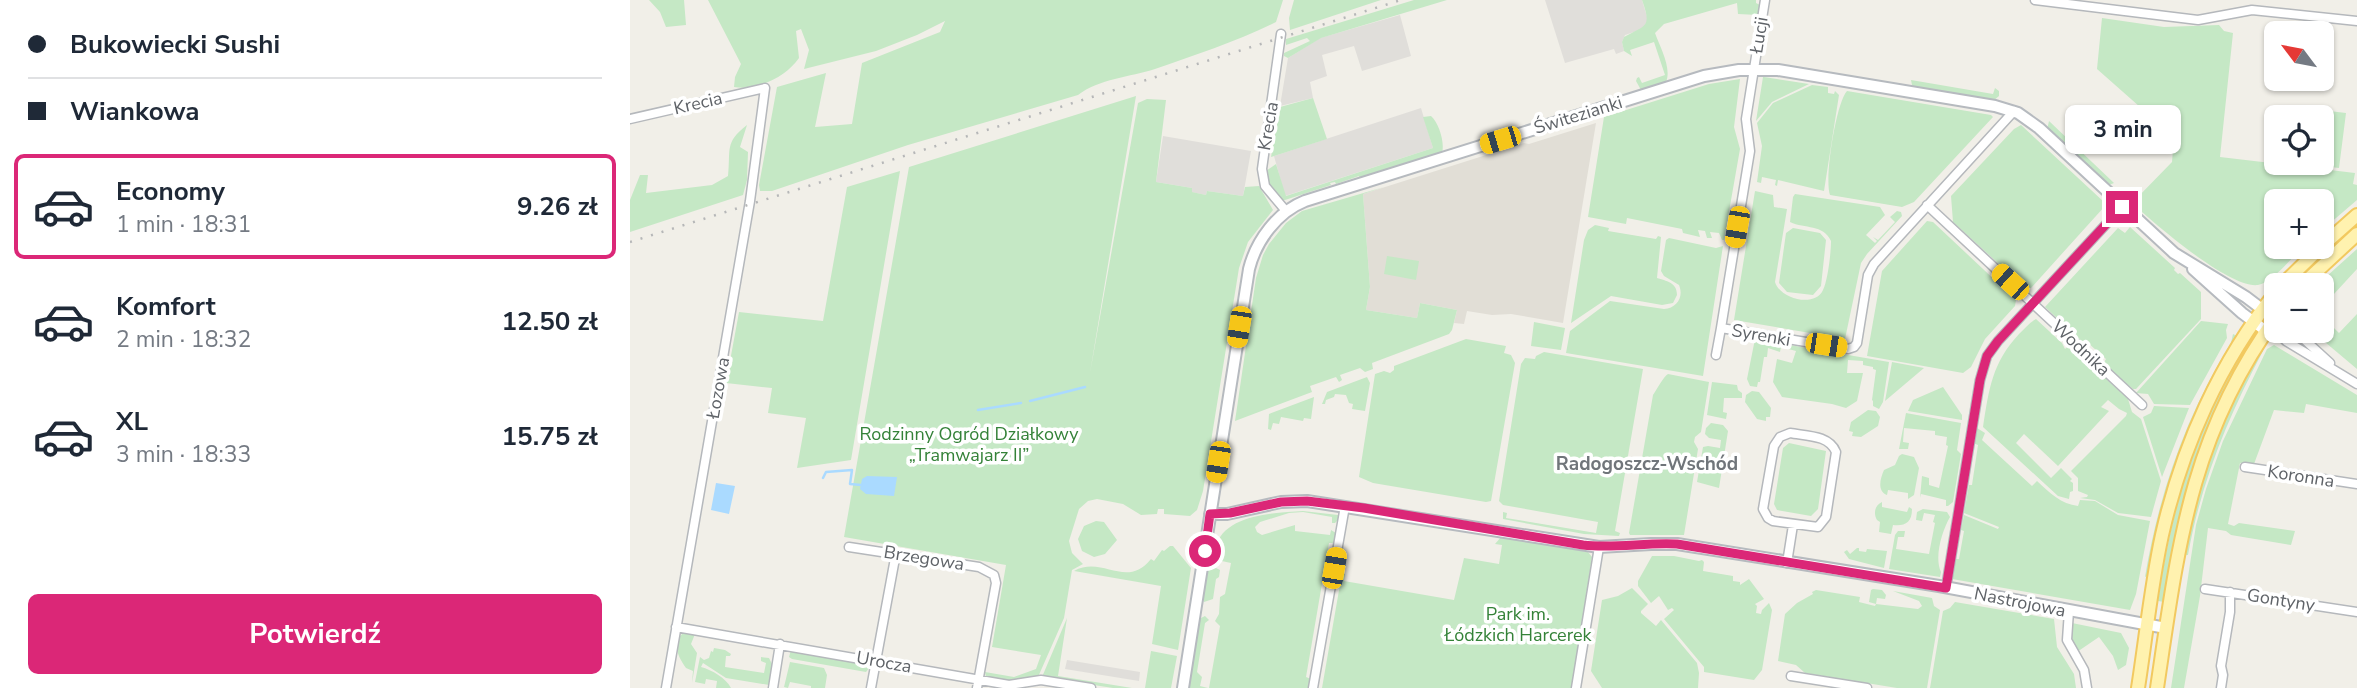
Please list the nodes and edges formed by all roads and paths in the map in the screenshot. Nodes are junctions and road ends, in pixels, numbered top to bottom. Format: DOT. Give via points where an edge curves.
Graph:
graph roads {
  1 [pos="1765,0"];
  2 [pos="2035,0"];
  3 [pos="2357,21"];
  4 [pos="1281,34"];
  5 [pos="1754,69"];
  6 [pos="765,88"];
  7 [pos="2014,111"];
  8 [pos="630,119"];
  9 [pos="1927,205"];
  10 [pos="2122,207"];
  11 [pos="1286,211"];
  12 [pos="2357,215"];
  13 [pos="2357,234"];
  14 [pos="2334,235"];
  15 [pos="2309,259"];
  16 [pos="2186,262"];
  17 [pos="2294,273"];
  18 [pos="2315,273"];
  19 [pos="2033,303"];
  20 [pos="2264,307"];
  21 [pos="2262,309"];
  22 [pos="2253,322"];
  23 [pos="1721,328"];
  24 [pos="2264,330"];
  25 [pos="2264,334"];
  26 [pos="2288,343"];
  27 [pos="2308,343"];
  28 [pos="1716,355"];
  29 [pos="2340,372"];
  30 [pos="2357,384"];
  31 [pos="2142,405"];
  32 [pos="2245,467"];
  33 [pos="2357,484"];
  34 [pos="1345,506"];
  35 [pos="1210,514"];
  36 [pos="1793,525"];
  37 [pos="849,547"];
  38 [pos="1599,547"];
  39 [pos="896,553"];
  40 [pos="1787,563"];
  41 [pos="1946,588"];
  42 [pos="2204,589"];
  43 [pos="2230,593"];
  44 [pos="2069,611"];
  45 [pos="2357,612"];
  46 [pos="2148,626"];
  47 [pos="676,627"];
  48 [pos="2166,628"];
  49 [pos="780,645"];
  50 [pos="876,661"];
  51 [pos="1791,676"];
  52 [pos="977,684"];
  53 [pos="666,688"];
  54 [pos="772,688"];
  55 [pos="871,688"];
  56 [pos="1091,688"];
  57 [pos="1182,688"];
  58 [pos="1313,688"];
  59 [pos="1576,688"];
  60 [pos="1867,688"];
  61 [pos="2087,688"];
  62 [pos="2138,688"];
  63 [pos="2157,688"];
  64 [pos="2221,688"];
  1 -- 5 [label="street, Łucji"];
  2 -- 3 [label="street" via="2198,20 2252,10"];
  4 -- 11 [label="street, Krecia" via="1262,169 1265,186"];
  5 -- 7 [label="street, Świtezianki"];
  5 -- 11 [label="street, Świtezianki" via="1694,78 1311,199"];
  5 -- 23 [label="street, Syrenki" via="1746,123 1750,151"];
  6 -- 8 [label="street, Krecia"];
  6 -- 47 [label="street, Łozowa"];
  7 -- 9 [label="street, Syrenki"];
  7 -- 10 [label="street, Świtezianki" via="2034,124"];
  9 -- 19 [label="street, Wodnika"];
  9 -- 23 [label="street, Syrenki" via="1868,275 1854,347"];
  10 -- 16 [label="street, Świtezianki"];
  10 -- 19 [label="street"];
  11 -- 35 [label="street, Świtezianki" via="1260,242 1247,274"];
  12 -- 14 [label="main road"];
  13 -- 18 [label="main road"];
  15 -- 17 [label="main road"];
  16 -- 21 [label="street, Świtezianki"];
  16 -- 22 [label="street, Świtezianki"];
  19 -- 31 [label="street, Wodnika"];
  19 -- 41 [label="street" via="1998,341 1983,366"];
  20 -- 21 [label="main road"];
  21 -- 22 [label="main road"];
  22 -- 24 [label="street, Świtezianki"];
  22 -- 46 [label="main road" via="2207,404 2178,475 2162,537"];
  23 -- 28 [label="street"];
  25 -- 48 [label="main road" via="2232,386 2201,460 2179,541"];
  26 -- 29 [label="street"];
  27 -- 29 [label="street"];
  29 -- 30 [label="street"];
  32 -- 33 [label="street, Koronna"];
  34 -- 35 [label="street, Nastrojowa" via="1291,501"];
  34 -- 38 [label="street, Nastrojowa"];
  34 -- 58 [label="street"];
  35 -- 57 [label="street, Świtezianki"];
  36 -- 36 [label="street" via="1814,527 1824,522 1837,455 1827,440 1788,434 1773,446 1763,509 1770,520"];
  36 -- 40 [label="street"];
  37 -- 39 [label="street, Brzegowa"];
  38 -- 40 [label="street, Nastrojowa" via="1669,544"];
  38 -- 59 [label="street"];
  39 -- 50 [label="street"];
  39 -- 52 [label="street, Brzegowa" via="983,568 996,577"];
  40 -- 41 [label="street, Nastrojowa"];
  41 -- 44 [label="street, Nastrojowa"];
  42 -- 43 [label="street, Gontyny"];
  43 -- 45 [label="street, Gontyny"];
  43 -- 64 [label="street"];
  44 -- 46 [label="street, Nastrojowa"];
  44 -- 61 [label="street" via="2067,640 2084,670"];
  46 -- 48 [label="street, Nastrojowa"];
  46 -- 62 [label="main road"];
  47 -- 49 [label="street, Urocza"];
  47 -- 53 [label="street, Łozowa"];
  48 -- 63 [label="main road"];
  49 -- 50 [label="street, Urocza"];
  49 -- 54 [label="street"];
  50 -- 52 [label="street, Urocza"];
  50 -- 55 [label="street"];
  51 -- 60 [label="street"];
  52 -- 56 [label="street, Urocza" via="1044,681"];
}
